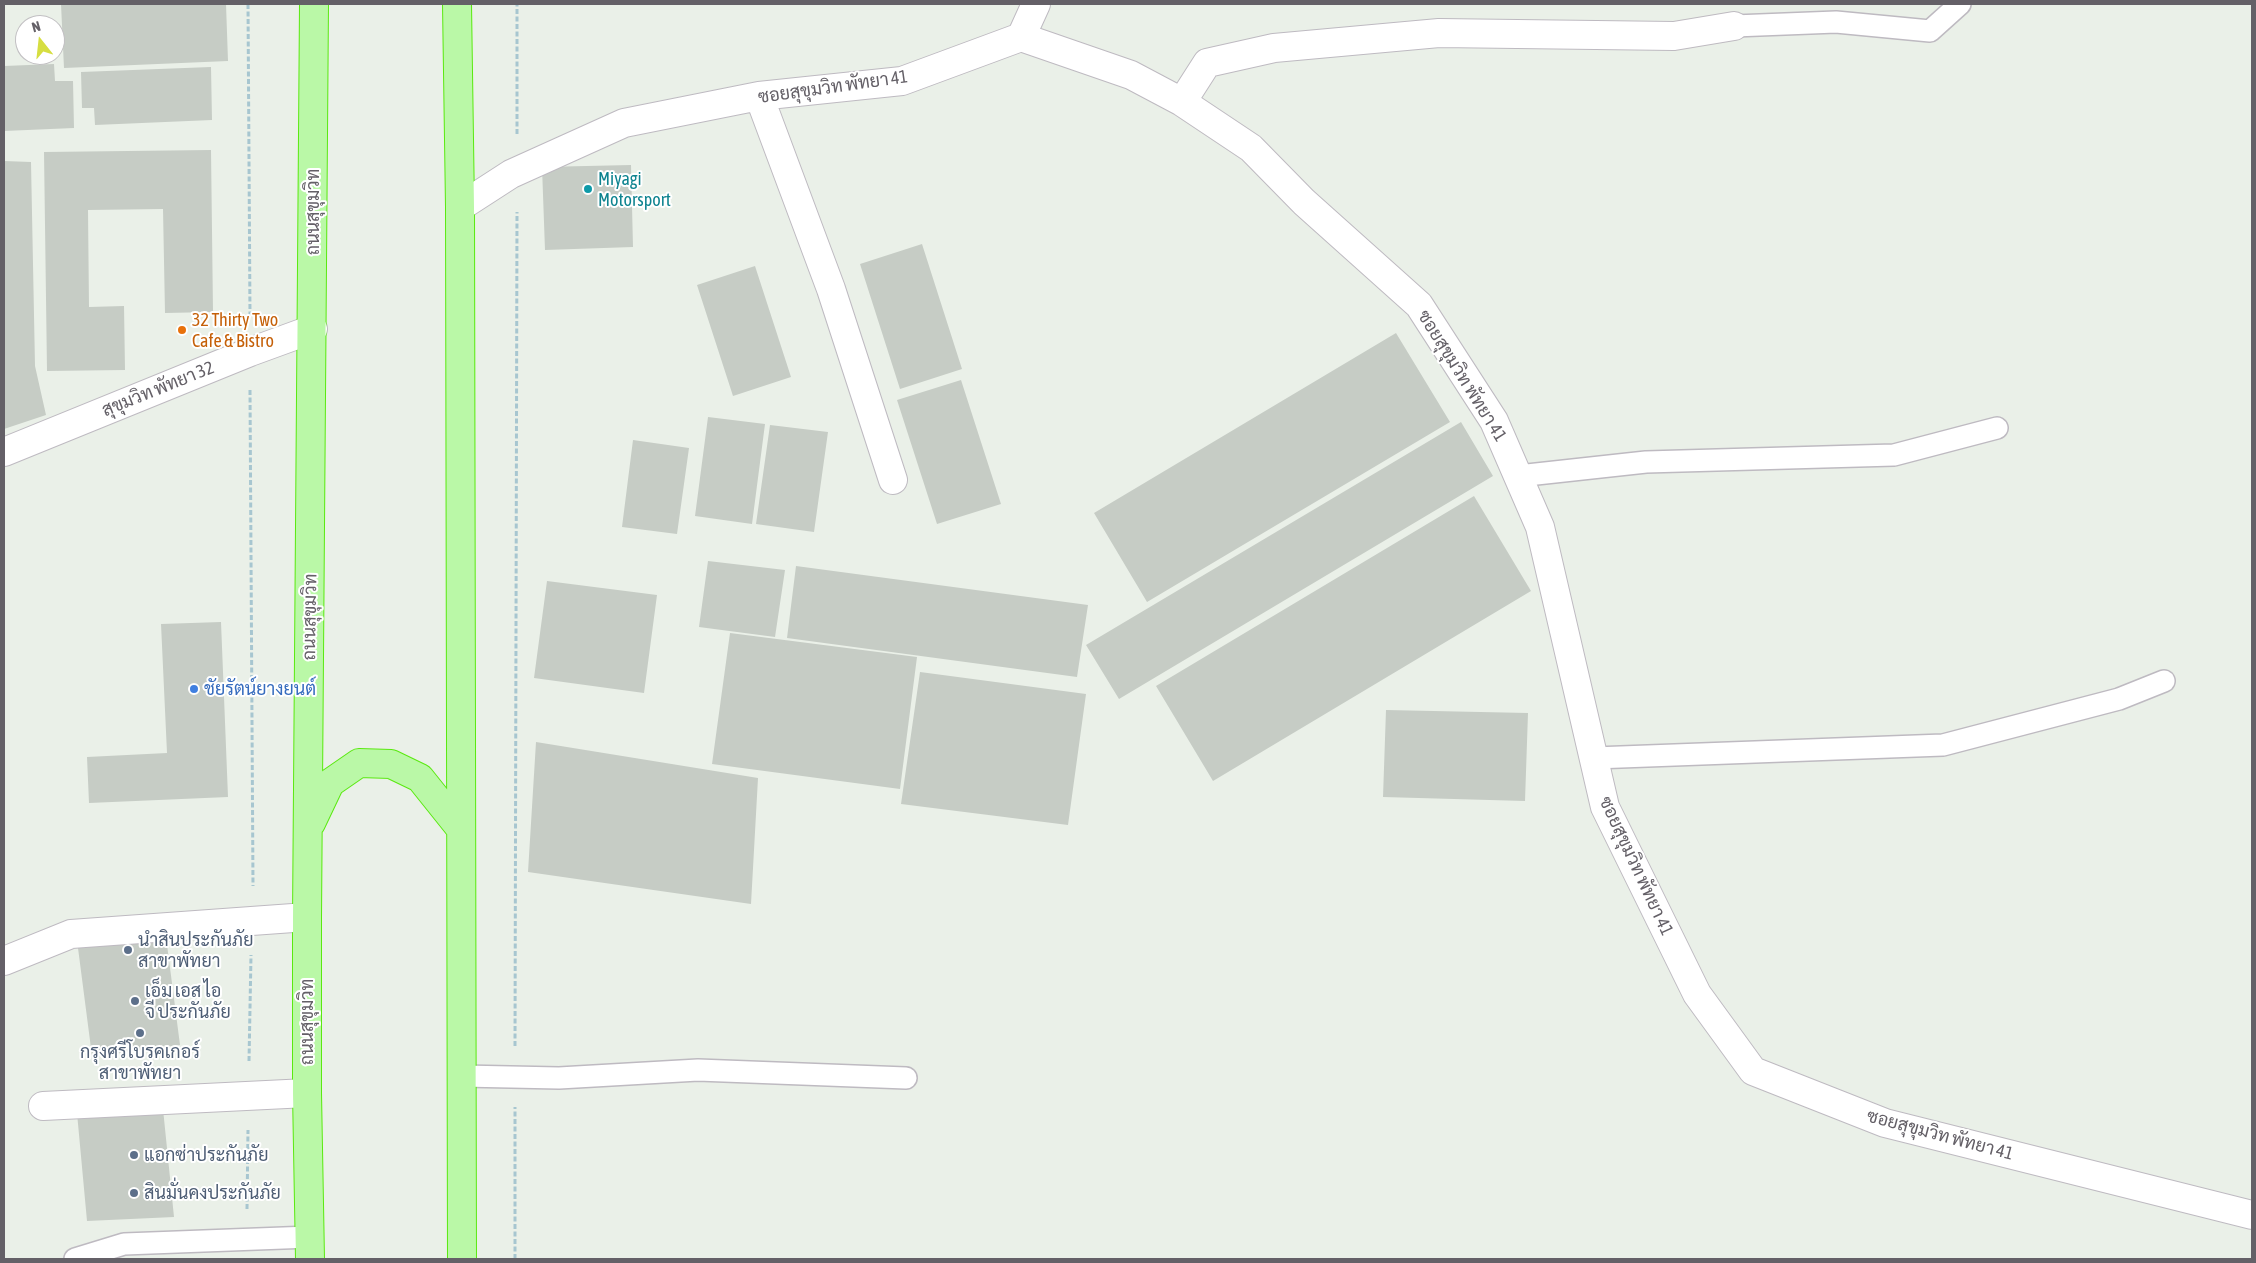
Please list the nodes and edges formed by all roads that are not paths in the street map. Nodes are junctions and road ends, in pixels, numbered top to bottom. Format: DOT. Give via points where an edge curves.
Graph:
graph roads {
  1 [pos="314,4"];
  2 [pos="457,4"];
  3 [pos="1036,4"];
  4 [pos="1960,4"];
  5 [pos="1734,26"];
  6 [pos="1021,38"];
  7 [pos="759,96"];
  8 [pos="1182,102"];
  9 [pos="460,207"];
  10 [pos="313,329"];
  11 [pos="1997,428"];
  12 [pos="4,452"];
  13 [pos="1518,476"];
  14 [pos="893,480"];
  15 [pos="2164,681"];
  16 [pos="1594,758"];
  17 [pos="460,828"];
  18 [pos="308,831"];
  19 [pos="307,917"];
  20 [pos="4,961"];
  21 [pos="462,1076"];
  22 [pos="906,1078"];
  23 [pos="306,1093"];
  24 [pos="43,1106"];
  25 [pos="2252,1215"];
  26 [pos="310,1248"];
  27 [pos="75,1259"];
  28 [pos="462,1259"];
  1 -- 10 [label="highway, ถนนสุขุมวิท"];
  2 -- 9 [label="highway"];
  3 -- 6 [label="street"];
  4 -- 5 [label="lane" via="1930,30 1836,22"];
  5 -- 8 [label="street" via="1674,36 1439,33 1274,48 1207,63"];
  6 -- 7 [label="street, ซอยสุขุมวิท พัทยา 41" via="902,81"];
  6 -- 8 [label="street, ซอยสุขุมวิท พัทยา 41" via="1131,75"];
  7 -- 9 [label="street, ซอยสุขุมวิท พัทยา 41" via="624,123 517,171"];
  7 -- 14 [label="street" via="831,289"];
  8 -- 13 [label="street, ซอยสุขุมวิท พัทยา 41" via="1251,148 1304,202 1419,305 1494,421"];
  9 -- 17 [label="highway"];
  10 -- 12 [label="street, สุขุมวิท พัทยา 32"];
  10 -- 18 [label="highway, ถนนสุขุมวิท"];
  11 -- 13 [label="lane" via="1894,455 1646,462"];
  13 -- 16 [label="street, ซอยสุขุมวิท พัทยา 41" via="1540,527"];
  15 -- 16 [label="lane" via="2119,699 1943,746"];
  16 -- 25 [label="street, ซอยสุขุมวิท พัทยา 41" via="1605,806 1696,994 1753,1071 1885,1123"];
  17 -- 18 [label="highway" via="420,778 391,764 359,763 330,783"];
  17 -- 21 [label="highway"];
  18 -- 19 [label="highway, ถนนสุขุมวิท"];
  19 -- 20 [label="street" via="72,934"];
  19 -- 23 [label="highway, ถนนสุขุมวิท"];
  21 -- 22 [label="lane" via="559,1078 698,1070"];
  21 -- 28 [label="highway"];
  23 -- 24 [label="street"];
  23 -- 26 [label="highway, ถนนสุขุมวิท"];
  26 -- 27 [label="lane" via="246,1240 124,1244"];
}
